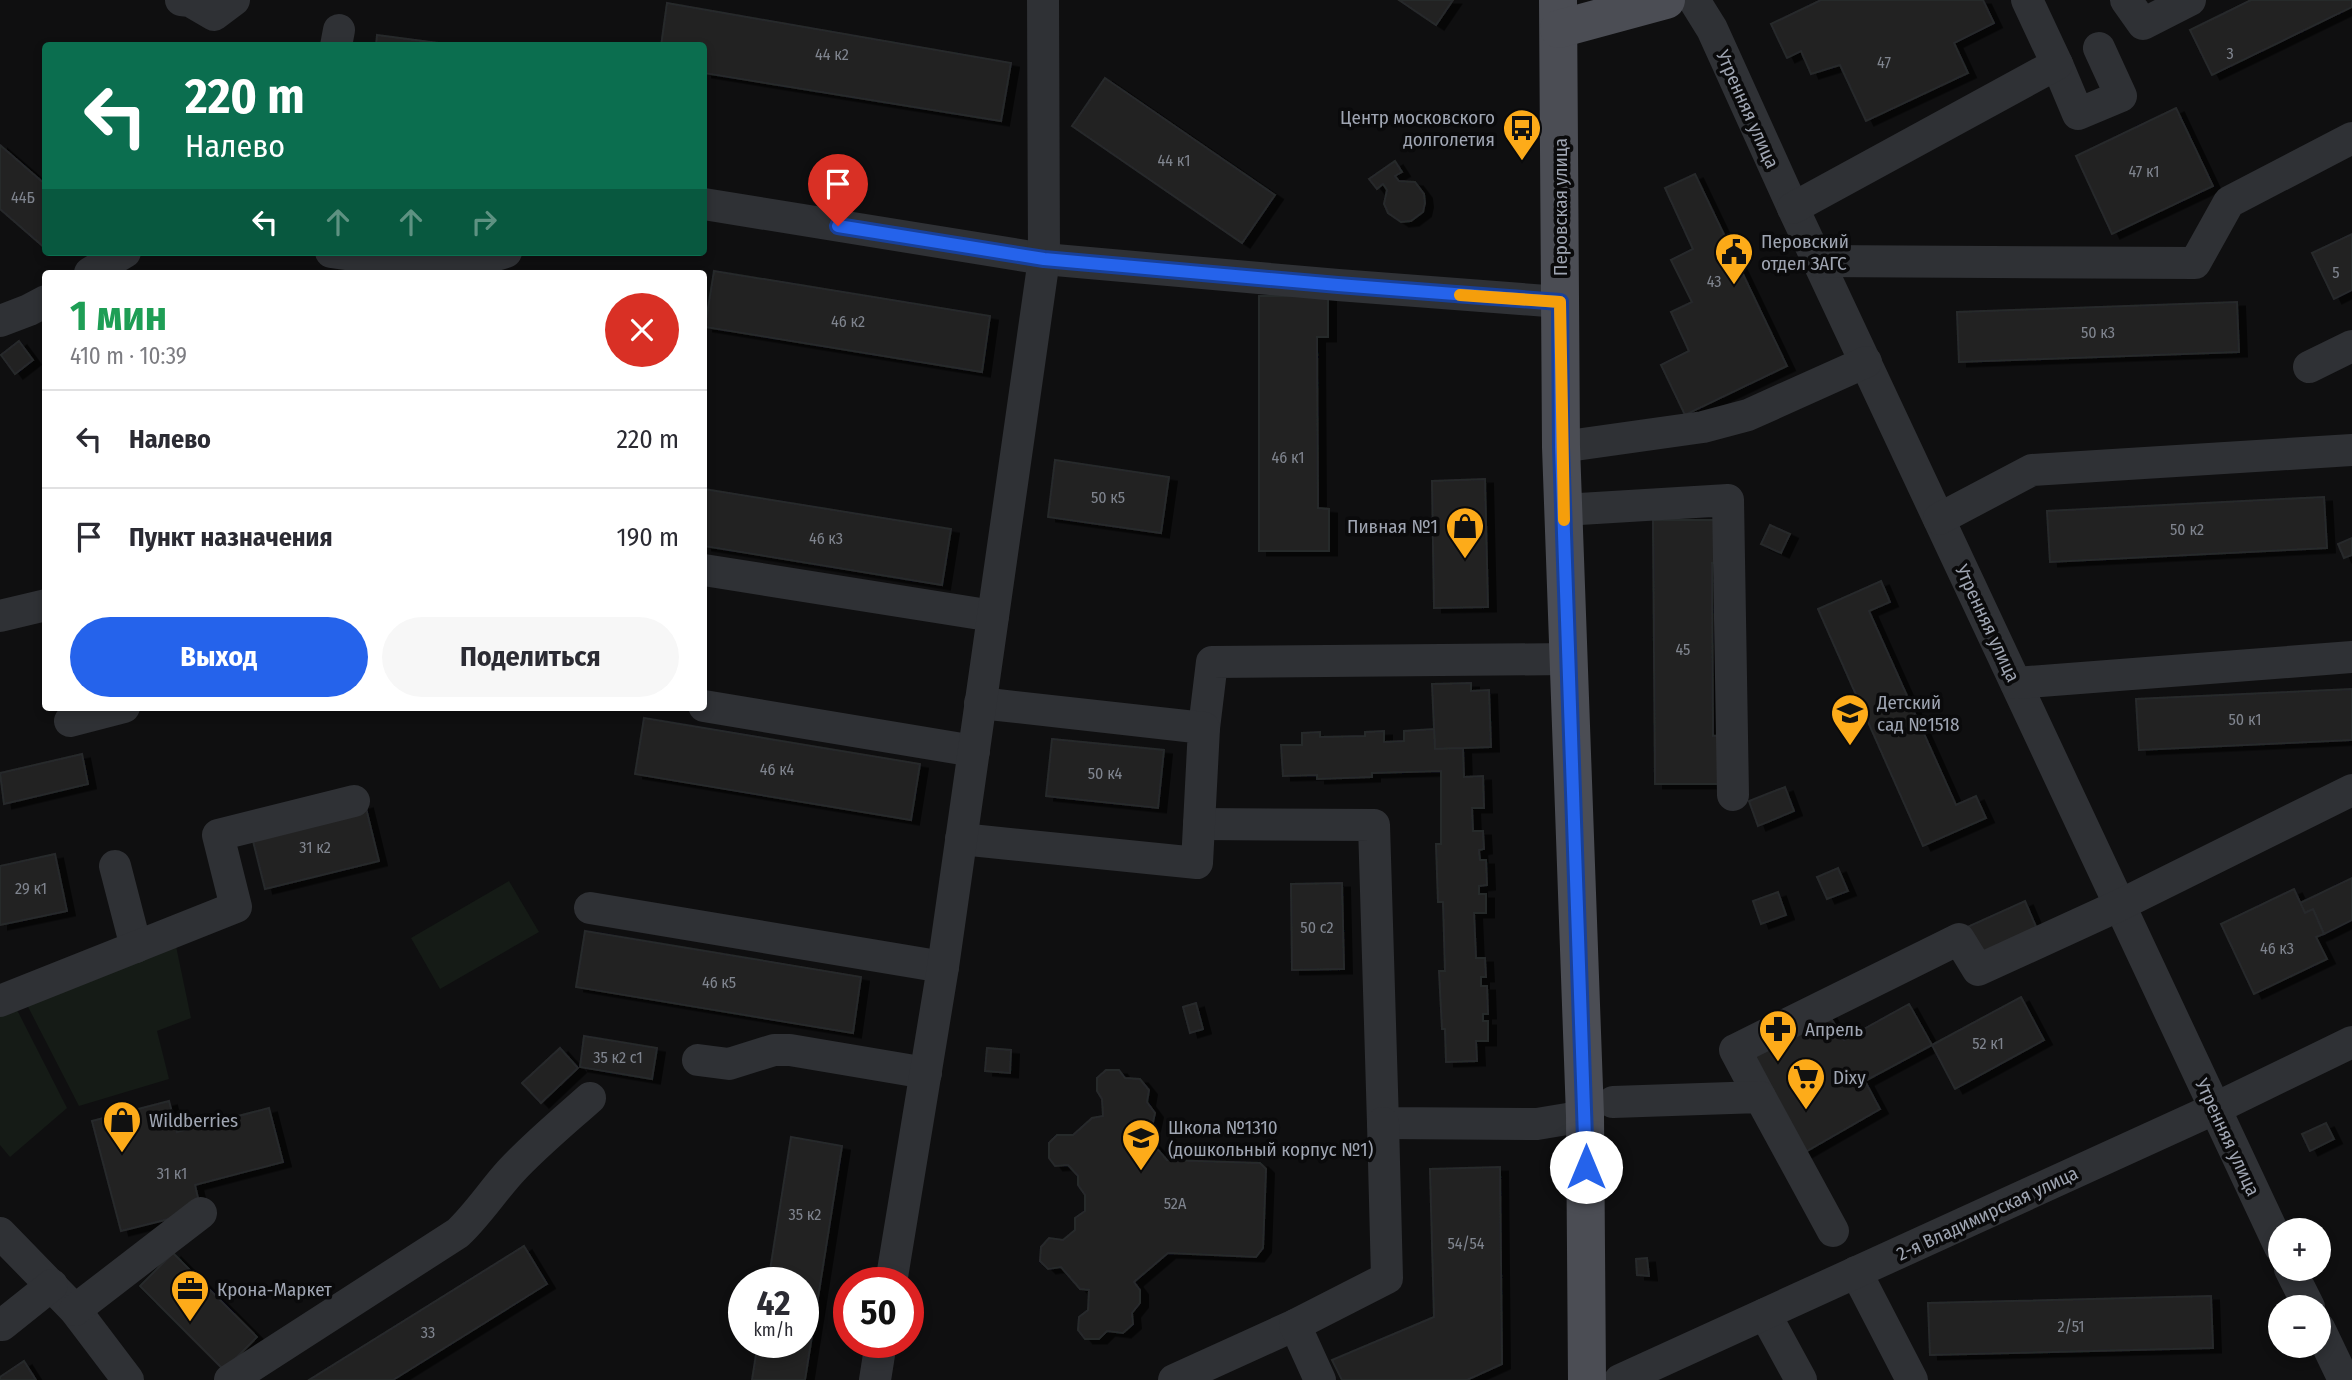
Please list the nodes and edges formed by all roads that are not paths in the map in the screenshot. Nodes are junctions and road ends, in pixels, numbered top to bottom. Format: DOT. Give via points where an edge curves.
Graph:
graph roads {
  1 [pos="181,0"];
  2 [pos="234,0"];
  3 [pos="1043,0"];
  4 [pos="1601,0"];
  5 [pos="1694,0"];
  6 [pos="2027,0"];
  7 [pos="2126,0"];
  8 [pos="2190,0"];
  9 [pos="1655,4"];
  10 [pos="1558,15"];
  11 [pos="2099,48"];
  12 [pos="2057,64"];
  13 [pos="2352,138"];
  14 [pos="707,204"];
  15 [pos="1793,208"];
  16 [pos="118,256"];
  17 [pos="362,256"];
  18 [pos="493,256"];
  19 [pos="1044,259"];
  20 [pos="1818,261"];
  21 [pos="95,270"];
  22 [pos="42,302"];
  23 [pos="1560,302"];
  24 [pos="0,321"];
  25 [pos="2352,346"];
  26 [pos="1866,362"];
  27 [pos="2309,367"];
  28 [pos="1561,447"];
  29 [pos="2352,450"];
  30 [pos="1563,510"];
  31 [pos="1939,519"];
  32 [pos="707,570"];
  33 [pos="42,606"];
  34 [pos="993,615"];
  35 [pos="0,616"];
  36 [pos="2352,657"];
  37 [pos="1569,659"];
  38 [pos="2016,682"];
  39 [pos="980,703"];
  40 [pos="707,706"];
  41 [pos="109,711"];
  42 [pos="70,721"];
  43 [pos="1204,728"];
  44 [pos="974,751"];
  45 [pos="2352,790"];
  46 [pos="1733,795"];
  47 [pos="354,801"];
  48 [pos="1199,824"];
  49 [pos="961,839"];
  50 [pos="115,866"];
  51 [pos="2120,905"];
  52 [pos="590,908"];
  53 [pos="136,947"];
  54 [pos="943,967"];
  55 [pos="0,1001"];
  56 [pos="2352,1042"];
  57 [pos="698,1060"];
  58 [pos="926,1073"];
  59 [pos="1760,1097"];
  60 [pos="590,1098"];
  61 [pos="1599,1109"];
  62 [pos="2214,1109"];
  63 [pos="1383,1123"];
  64 [pos="201,1213"];
  65 [pos="2268,1222"];
  66 [pos="1833,1231"];
  67 [pos="0,1233"];
  68 [pos="894,1267"];
  69 [pos="1856,1272"];
  70 [pos="52,1285"];
  71 [pos="75,1310"];
  72 [pos="1765,1314"];
  73 [pos="2,1325"];
  74 [pos="1295,1325"];
  75 [pos="2331,1353"];
  76 [pos="878,1358"];
  77 [pos="128,1380"];
  78 [pos="230,1380"];
  79 [pos="875,1380"];
  80 [pos="1174,1380"];
  81 [pos="1320,1380"];
  82 [pos="1587,1380"];
  83 [pos="1620,1380"];
  84 [pos="1801,1380"];
  85 [pos="1912,1380"];
  86 [pos="2344,1380"];
  1 -- 2 [label="street" via="214,15"];
  3 -- 19 [label="street"];
  4 -- 9 [label="main road" via="1627,7"];
  5 -- 15 [label="street, Утренняя улица" via="1712,29"];
  6 -- 12 [label="street"];
  7 -- 8 [label="street" via="2143,24"];
  9 -- 10 [label="main road"];
  10 -- 23 [label="main road, Перовская улица"];
  11 -- 12 [label="street" via="2121,96 2078,114"];
  12 -- 15 [label="street"];
  13 -- 20 [label="street" via="2229,202 2195,263"];
  14 -- 19 [label="street"];
  15 -- 20 [label="street, Утренняя улица"];
  16 -- 21 [label="street"];
  17 -- 18 [label="street" via="441,266"];
  19 -- 23 [label="street"];
  19 -- 34 [label="street"];
  20 -- 26 [label="street, Утренняя улица"];
  22 -- 24 [label="street"];
  23 -- 28 [label="main road, Перовская улица"];
  25 -- 27 [label="street"];
  26 -- 28 [label="street" via="1748,415 1703,427"];
  26 -- 31 [label="street, Утренняя улица"];
  28 -- 30 [label="main road, Перовская улица"];
  29 -- 31 [label="street" via="2032,470"];
  30 -- 37 [label="main road, Перовская улица"];
  30 -- 46 [label="street" via="1728,500"];
  31 -- 38 [label="street, Утренняя улица"];
  32 -- 34 [label="street"];
  33 -- 35 [label="street"];
  34 -- 39 [label="street"];
  36 -- 38 [label="street"];
  37 -- 43 [label="street" via="1212,662"];
  37 -- 61 [label="main road, Перовская улица"];
  38 -- 51 [label="street, Утренняя улица"];
  39 -- 43 [label="street"];
  39 -- 44 [label="street"];
  40 -- 44 [label="street"];
  41 -- 42 [label="street"];
  43 -- 48 [label="street"];
  44 -- 49 [label="street"];
  45 -- 51 [label="street"];
  47 -- 53 [label="street" via="218,835 236,906"];
  48 -- 49 [label="street" via="1197,863"];
  48 -- 63 [label="street" via="1374,825"];
  49 -- 54 [label="street"];
  50 -- 53 [label="street"];
  51 -- 59 [label="street" via="1978,970 1959,939 1735,1050"];
  51 -- 62 [label="street, Утренняя улица"];
  52 -- 54 [label="street"];
  53 -- 55 [label="street"];
  54 -- 58 [label="street"];
  56 -- 62 [label="street, 2-я Владимирская улица"];
  57 -- 58 [label="street" via="729,1064 774,1050 790,1050"];
  58 -- 68 [label="street"];
  59 -- 61 [label="street"];
  59 -- 66 [label="street"];
  60 -- 78 [label="street" via="513,1168 458,1233"];
  61 -- 63 [label="street" via="1537,1124"];
  61 -- 82 [label="main road, Перовская улица"];
  62 -- 65 [label="street, Утренняя улица"];
  62 -- 69 [label="street, 2-я Владимирская улица"];
  63 -- 74 [label="street" via="1387,1278"];
  64 -- 71 [label="street"];
  67 -- 70 [label="street"];
  69 -- 72 [label="street, 2-я Владимирская улица"];
  69 -- 85 [label="street"];
  70 -- 71 [label="street"];
  70 -- 73 [label="street"];
  71 -- 77 [label="street"];
  72 -- 83 [label="street, 2-я Владимирская улица"];
  72 -- 84 [label="street"];
  74 -- 80 [label="street"];
  74 -- 81 [label="street"];
  75 -- 86 [label="street"];
  76 -- 79 [label="street"];
}
